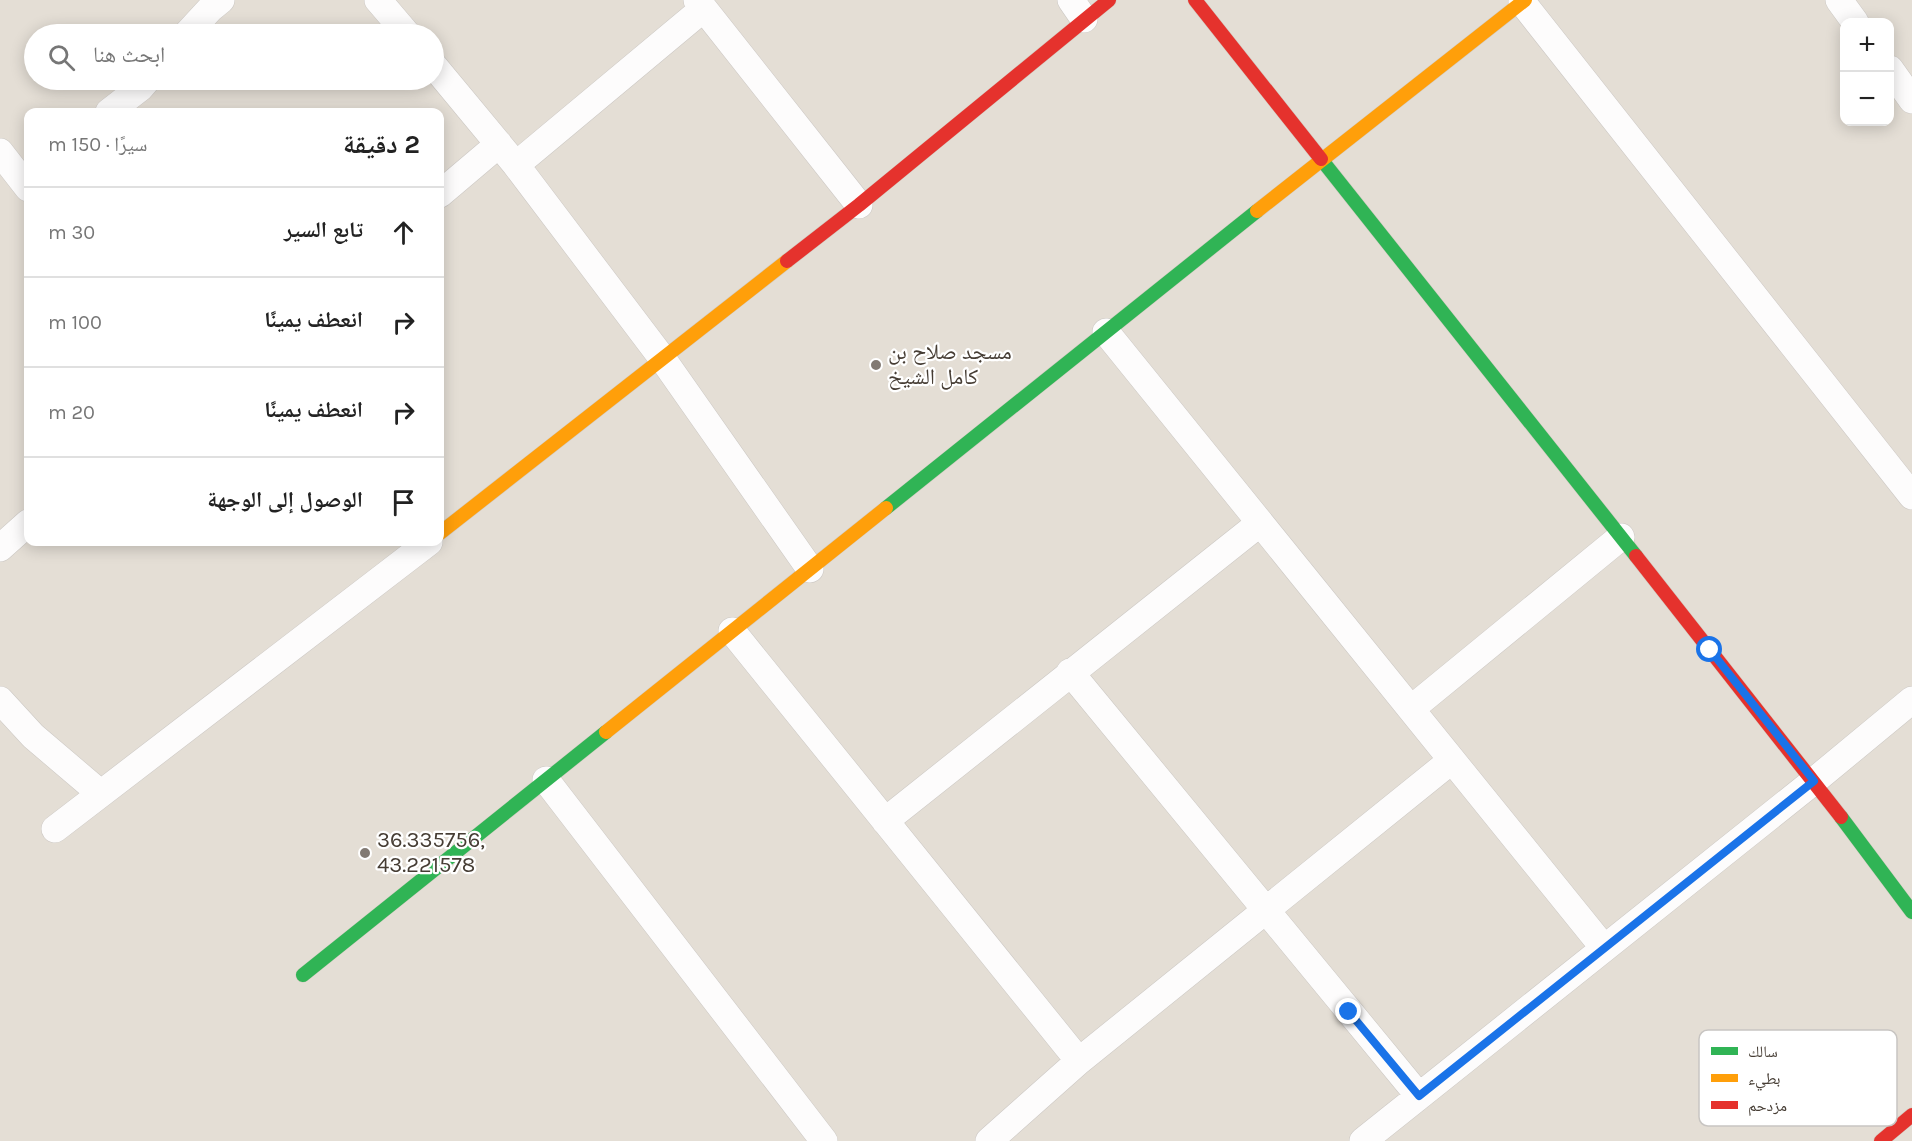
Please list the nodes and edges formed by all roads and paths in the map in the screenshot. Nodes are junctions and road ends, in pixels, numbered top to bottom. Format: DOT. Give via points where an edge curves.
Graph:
graph roads {
  1 [pos="378,0"];
  2 [pos="1110,0"];
  3 [pos="1195,0"];
  4 [pos="1839,0"];
  5 [pos="1523,1"];
  6 [pos="211,3"];
  7 [pos="700,4"];
  8 [pos="1077,10"];
  9 [pos="1853,18"];
  10 [pos="195,24"];
  11 [pos="398,24"];
  12 [pos="1892,72"];
  13 [pos="444,78"];
  14 [pos="138,90"];
  15 [pos="1912,100"];
  16 [pos="115,108"];
  17 [pos="499,144"];
  18 [pos="0,152"];
  19 [pos="1322,159"];
  20 [pos="516,165"];
  21 [pos="24,179"];
  22 [pos="444,191"];
  23 [pos="859,205"];
  24 [pos="1106,332"];
  25 [pos="662,358"];
  26 [pos="1912,496"];
  27 [pos="1260,523"];
  28 [pos="24,527"];
  29 [pos="444,530"];
  30 [pos="1621,537"];
  31 [pos="424,546"];
  32 [pos="0,549"];
  33 [pos="810,569"];
  34 [pos="732,631"];
  35 [pos="1070,672"];
  36 [pos="0,700"];
  37 [pos="1912,700"];
  38 [pos="1411,709"];
  39 [pos="1452,760"];
  40 [pos="546,780"];
  41 [pos="1814,781"];
  42 [pos="100,794"];
  43 [pos="885,822"];
  44 [pos="55,829"];
  45 [pos="1266,910"];
  46 [pos="1912,912"];
  47 [pos="1604,948"];
  48 [pos="303,975"];
  49 [pos="1079,1061"];
  50 [pos="1419,1096"];
  51 [pos="1912,1115"];
  52 [pos="824,1141"];
  53 [pos="989,1141"];
  54 [pos="1363,1141"];
  55 [pos="1881,1141"];
  1 -- 11 [label="street"];
  2 -- 8 [label="street"];
  3 -- 19 [label="street"];
  4 -- 9 [label="street"];
  5 -- 19 [label="street"];
  5 -- 26 [label="street"];
  6 -- 10 [label="street"];
  7 -- 20 [label="street"];
  7 -- 23 [label="street"];
  8 -- 23 [label="street"];
  12 -- 15 [label="street"];
  13 -- 17 [label="street"];
  14 -- 16 [label="street"];
  17 -- 20 [label="street"];
  17 -- 22 [label="street"];
  18 -- 21 [label="street"];
  19 -- 24 [label="street"];
  19 -- 30 [label="street"];
  20 -- 25 [label="street"];
  23 -- 25 [label="street"];
  24 -- 27 [label="street"];
  24 -- 33 [label="street"];
  25 -- 29 [label="street"];
  25 -- 33 [label="street"];
  27 -- 35 [label="street"];
  27 -- 38 [label="street"];
  28 -- 32 [label="street"];
  30 -- 38 [label="street"];
  30 -- 41 [label="street"];
  31 -- 42 [label="street"];
  33 -- 34 [label="street"];
  34 -- 40 [label="street"];
  34 -- 43 [label="street"];
  35 -- 43 [label="street"];
  35 -- 45 [label="street"];
  36 -- 42 [label="street" via="33,736"];
  37 -- 41 [label="street"];
  38 -- 39 [label="street"];
  39 -- 45 [label="street"];
  39 -- 47 [label="street"];
  40 -- 48 [label="street"];
  40 -- 52 [label="street"];
  41 -- 46 [label="street"];
  41 -- 47 [label="street"];
  42 -- 44 [label="street"];
  43 -- 49 [label="street"];
  45 -- 49 [label="street"];
  45 -- 50 [label="street"];
  47 -- 50 [label="street"];
  49 -- 53 [label="street"];
  50 -- 54 [label="street"];
  51 -- 55 [label="street"];
}
